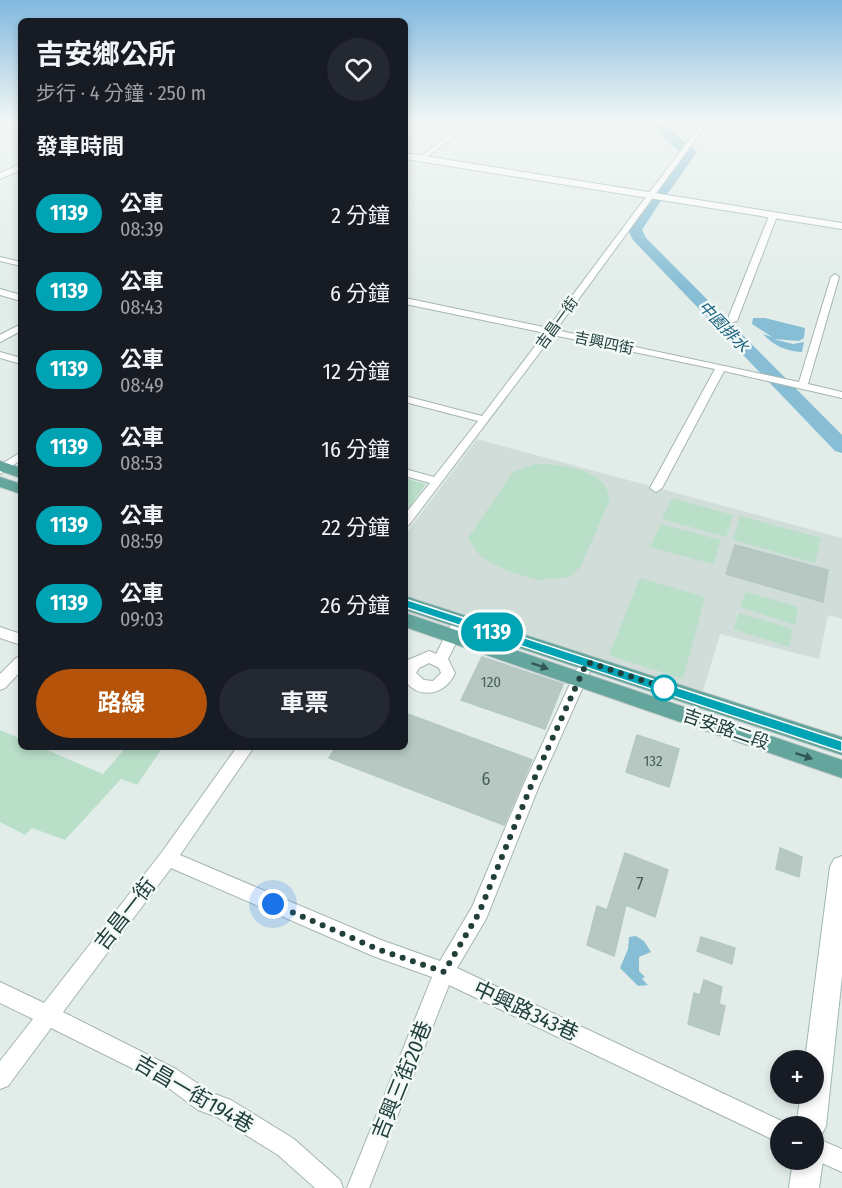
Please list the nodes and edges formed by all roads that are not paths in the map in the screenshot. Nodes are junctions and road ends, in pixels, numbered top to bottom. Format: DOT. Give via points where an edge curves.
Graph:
graph roads {
  1 [pos="532,176"];
  2 [pos="665,176"];
  3 [pos="651,195"];
  4 [pos="773,216"];
  5 [pos="842,226"];
  6 [pos="0,259"];
  7 [pos="18,263"];
  8 [pos="835,278"];
  9 [pos="0,292"];
  10 [pos="18,297"];
  11 [pos="408,302"];
  12 [pos="732,321"];
  13 [pos="18,329"];
  14 [pos="550,332"];
  15 [pos="0,339"];
  16 [pos="0,355"];
  17 [pos="18,359"];
  18 [pos="721,367"];
  19 [pos="806,386"];
  20 [pos="842,395"];
  21 [pos="408,400"];
  22 [pos="485,420"];
  23 [pos="18,457"];
  24 [pos="1,471"];
  25 [pos="18,473"];
  26 [pos="408,473"];
  27 [pos="437,481"];
  28 [pos="18,486"];
  29 [pos="656,488"];
  30 [pos="408,518"];
  31 [pos="408,605"];
  32 [pos="408,621"];
  33 [pos="456,629"];
  34 [pos="0,632"];
  35 [pos="18,639"];
  36 [pos="440,660"];
  37 [pos="18,665"];
  38 [pos="583,671"];
  39 [pos="0,684"];
  40 [pos="842,746"];
  41 [pos="244,750"];
  42 [pos="842,769"];
  43 [pos="168,858"];
  44 [pos="842,867"];
  45 [pos="444,972"];
  46 [pos="0,992"];
  47 [pos="46,1016"];
  48 [pos="0,1078"];
  49 [pos="812,1116"];
  50 [pos="770,1127"];
  51 [pos="824,1153"];
  52 [pos="842,1161"];
  53 [pos="807,1170"];
  54 [pos="332,1188"];
  55 [pos="358,1188"];
  56 [pos="804,1188"];
  1 -- 3 [label="street"];
  2 -- 3 [label="street, 吉昌一街"];
  3 -- 4 [label="street"];
  3 -- 14 [label="street, 吉昌一街"];
  4 -- 5 [label="street"];
  4 -- 12 [label="street"];
  6 -- 7 [label="street"];
  8 -- 19 [label="street"];
  9 -- 10 [label="street"];
  11 -- 14 [label="street, 吉興四街"];
  13 -- 15 [label="street"];
  14 -- 18 [label="street, 吉興四街"];
  14 -- 22 [label="street, 吉昌一街"];
  16 -- 17 [label="street"];
  18 -- 19 [label="street, 吉興四街"];
  18 -- 29 [label="street"];
  19 -- 20 [label="street"];
  21 -- 22 [label="street"];
  22 -- 27 [label="street, 吉昌一街"];
  23 -- 24 [label="street"];
  24 -- 25 [label="main road"];
  24 -- 28 [label="main road"];
  26 -- 27 [label="street"];
  27 -- 30 [label="street, 吉昌一街"];
  31 -- 33 [label="main road, 吉安路二段"];
  32 -- 33 [label="main road, 吉安路二段"];
  33 -- 36 [label="street"];
  33 -- 38 [label="main road, 吉安路二段"];
  34 -- 35 [label="street"];
  37 -- 39 [label="street"];
  38 -- 40 [label="main road, 吉安路二段"];
  38 -- 42 [label="main road, 吉安路二段, one-way"];
  38 -- 45 [label="street, 吉興三街20巷" via="479,913"];
  41 -- 43 [label="street, 吉昌一街"];
  43 -- 45 [label="street, 中興路343巷" via="380,950"];
  43 -- 47 [label="street, 吉昌一街"];
  44 -- 49 [label="street"];
  45 -- 50 [label="street, 中興路343巷"];
  45 -- 55 [label="street, 吉興三街20巷"];
  46 -- 47 [label="street, 吉昌一街194巷"];
  47 -- 48 [label="street, 吉昌一街"];
  47 -- 54 [label="street, 吉昌一街194巷" via="169,1076 206,1102 223,1108 285,1148"];
  51 -- 52 [label="street"];
  53 -- 56 [label="street"];
}
